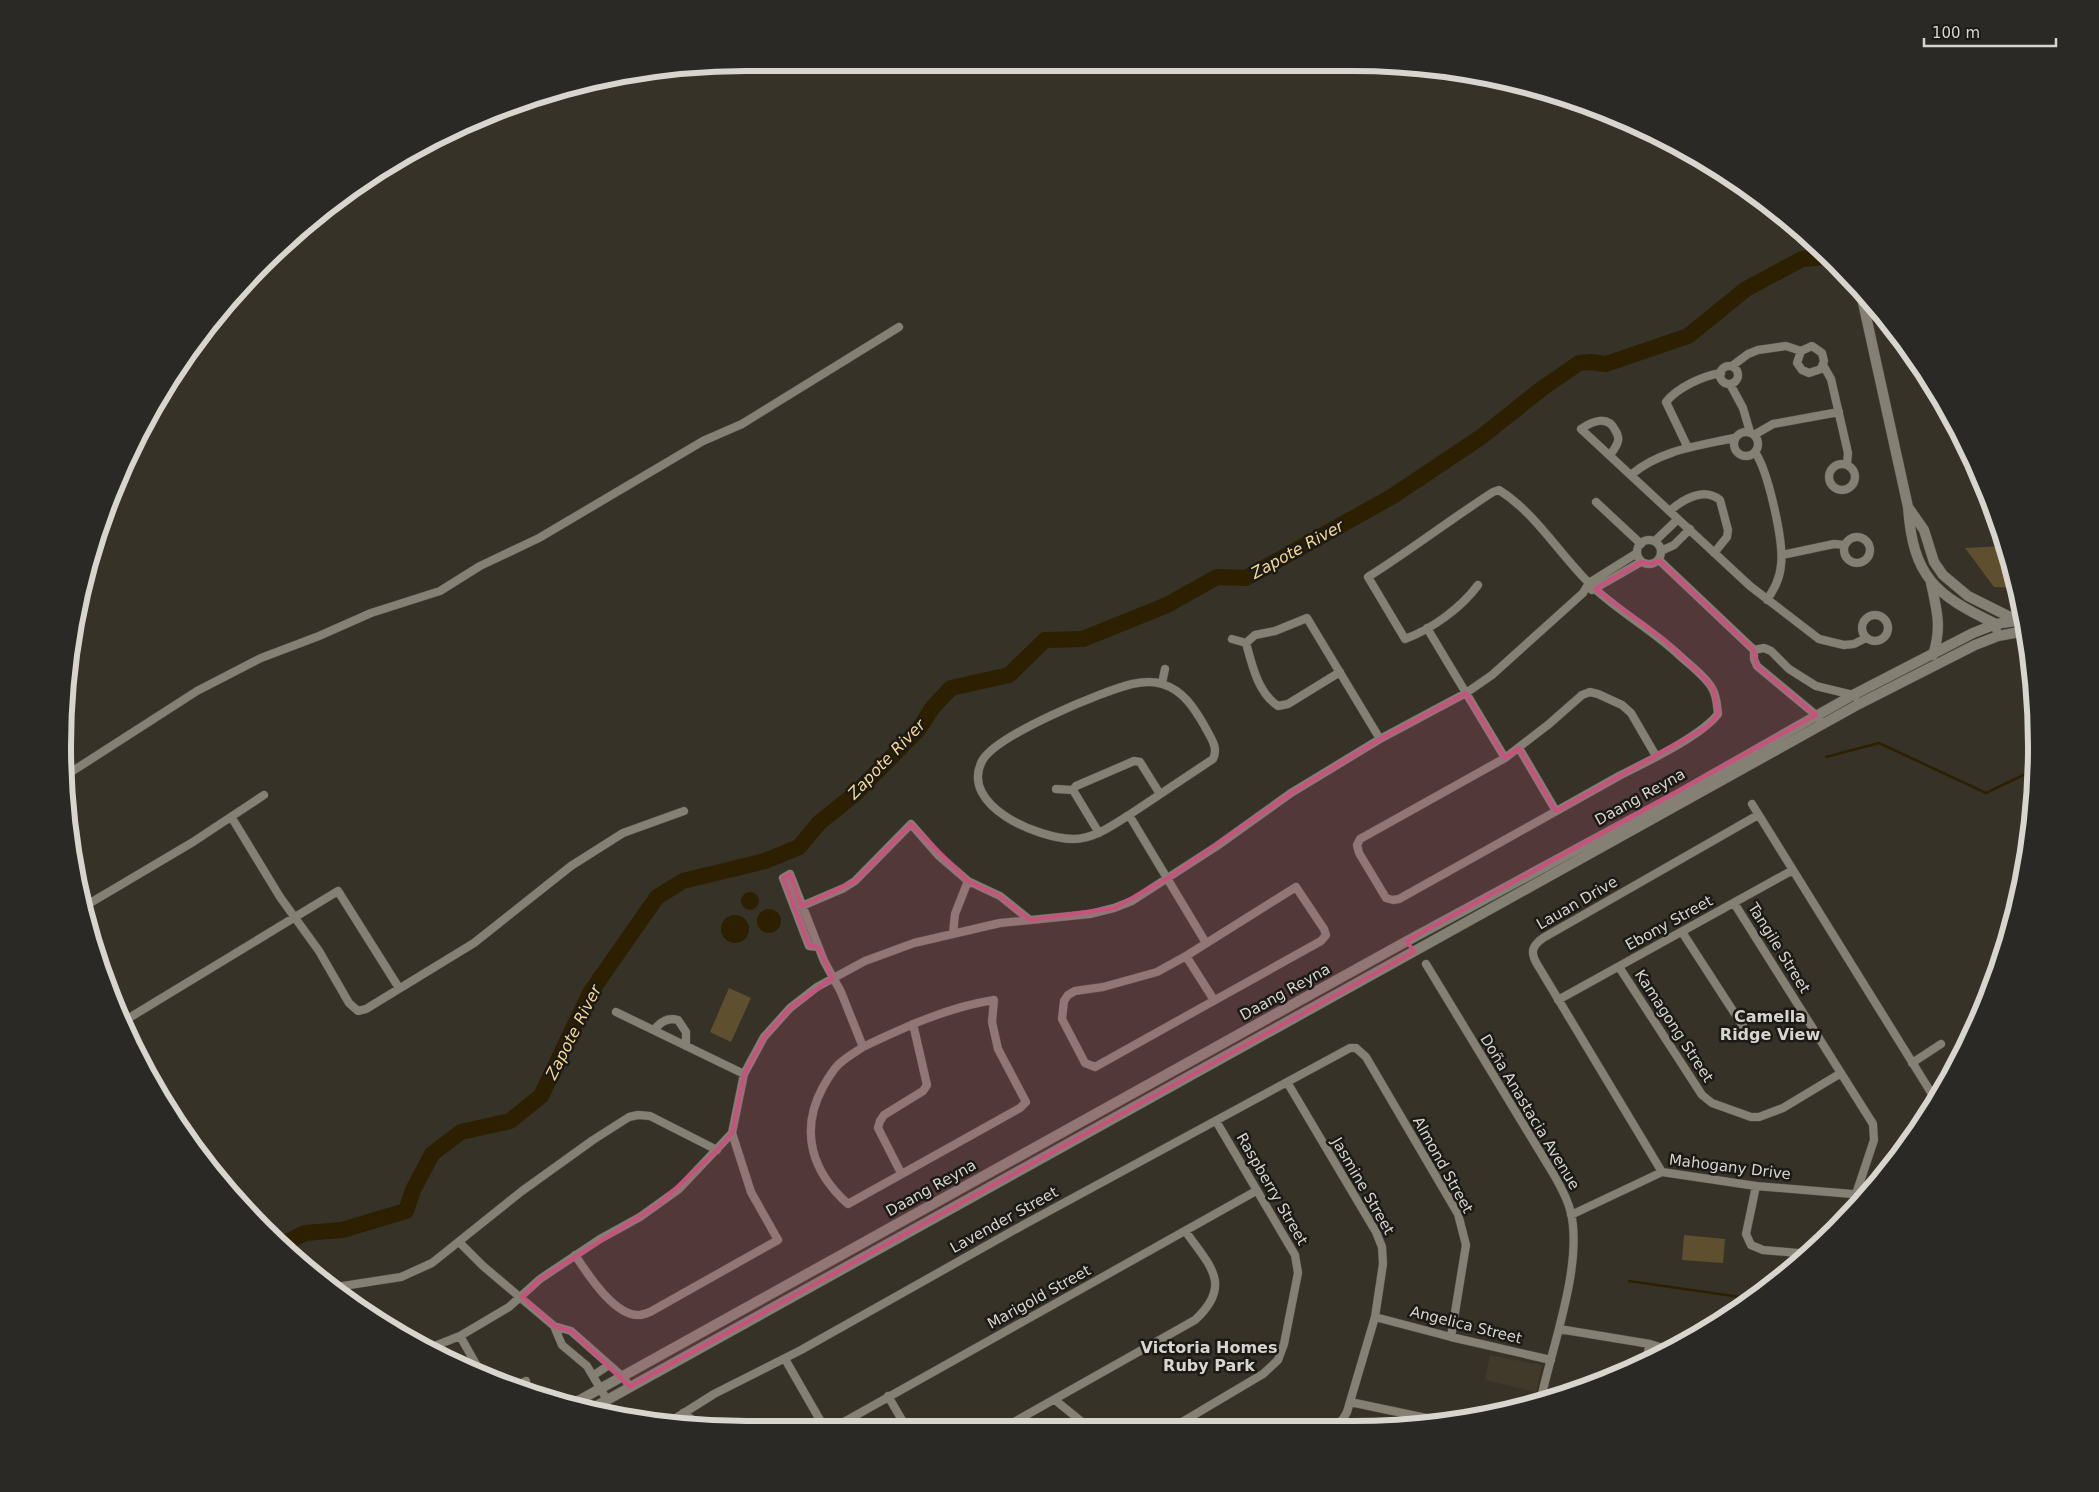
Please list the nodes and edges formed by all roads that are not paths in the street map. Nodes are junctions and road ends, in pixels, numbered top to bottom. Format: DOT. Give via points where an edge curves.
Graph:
graph roads {
  1 [pos="1864,305"];
  2 [pos="899,327"];
  3 [pos="1800,350"];
  4 [pos="1823,365"];
  5 [pos="1732,366"];
  6 [pos="1721,373"];
  7 [pos="1730,384"];
  8 [pos="1838,412"];
  9 [pos="1752,433"];
  10 [pos="1734,438"];
  11 [pos="1688,448"];
  12 [pos="1755,452"];
  13 [pos="1610,455"];
  14 [pos="1847,464"];
  15 [pos="1632,474"];
  16 [pos="1596,502"];
  17 [pos="1908,507"];
  18 [pos="1670,511"];
  19 [pos="1678,518"];
  20 [pos="1690,529"];
  21 [pos="1655,541"];
  22 [pos="1641,544"];
  23 [pos="1845,545"];
  24 [pos="1662,551"];
  25 [pos="1714,552"];
  26 [pos="1637,553"];
  27 [pos="1782,555"];
  28 [pos="1659,560"];
  29 [pos="1641,562"];
  30 [pos="1930,582"];
  31 [pos="1478,585"];
  32 [pos="1592,586"];
  33 [pos="1767,600"];
  34 [pos="2016,618"];
  35 [pos="2016,621"];
  36 [pos="1996,624"];
  37 [pos="1427,628"];
  38 [pos="2018,633"];
  39 [pos="1998,636"];
  40 [pos="1866,638"];
  41 [pos="1232,639"];
  42 [pos="1246,643"];
  43 [pos="1754,650"];
  44 [pos="1932,655"];
  45 [pos="1165,669"];
  46 [pos="1340,672"];
  47 [pos="1162,683"];
  48 [pos="1466,693"];
  49 [pos="1853,695"];
  50 [pos="1860,704"];
  51 [pos="1816,715"];
  52 [pos="1823,726"];
  53 [pos="1380,739"];
  54 [pos="1519,748"];
  55 [pos="1656,756"];
  56 [pos="1505,758"];
  57 [pos="72,771"];
  58 [pos="1056,789"];
  59 [pos="1073,790"];
  60 [pos="1160,794"];
  61 [pos="264,795"];
  62 [pos="1752,804"];
  63 [pos="684,810"];
  64 [pos="1556,811"];
  65 [pos="1129,815"];
  66 [pos="1758,815"];
  67 [pos="232,818"];
  68 [pos="1099,833"];
  69 [pos="1793,870"];
  70 [pos="1168,878"];
  71 [pos="968,881"];
  72 [pos="1734,902"];
  73 [pos="90,903"];
  74 [pos="802,906"];
  75 [pos="295,917"];
  76 [pos="1030,920"];
  77 [pos="1682,932"];
  78 [pos="953,933"];
  79 [pos="1407,941"];
  80 [pos="1206,943"];
  81 [pos="818,947"];
  82 [pos="1414,952"];
  83 [pos="1186,956"];
  84 [pos="1426,964"];
  85 [pos="1619,966"];
  86 [pos="832,978"];
  87 [pos="399,988"];
  88 [pos="1214,1000"];
  89 [pos="1558,1000"];
  90 [pos="616,1012"];
  91 [pos="129,1018"];
  92 [pos="913,1024"];
  93 [pos="654,1030"];
  94 [pos="1746,1031"];
  95 [pos="1941,1044"];
  96 [pos="686,1046"];
  97 [pos="863,1047"];
  98 [pos="1356,1048"];
  99 [pos="1912,1063"];
  100 [pos="1841,1073"];
  101 [pos="744,1074"];
  102 [pos="1287,1082"];
  103 [pos="1931,1093"];
  104 [pos="1216,1121"];
  105 [pos="732,1133"];
  106 [pos="717,1150"];
  107 [pos="1662,1172"];
  108 [pos="901,1173"];
  109 [pos="1756,1186"];
  110 [pos="1256,1191"];
  111 [pos="1856,1194"];
  112 [pos="1571,1215"];
  113 [pos="1186,1232"];
  114 [pos="459,1242"];
  115 [pos="1798,1253"];
  116 [pos="576,1255"];
  117 [pos="342,1286"];
  118 [pos="522,1297"];
  119 [pos="1375,1317"];
  120 [pos="554,1326"];
  121 [pos="1559,1329"];
  122 [pos="460,1336"];
  123 [pos="1451,1337"];
  124 [pos="586,1344"];
  125 [pos="1650,1344"];
  126 [pos="437,1345"];
  127 [pos="1659,1347"];
  128 [pos="1647,1353"];
  129 [pos="574,1356"];
  130 [pos="785,1359"];
  131 [pos="1551,1360"];
  132 [pos="477,1364"];
  133 [pos="609,1365"];
  134 [pos="594,1375"];
  135 [pos="623,1377"];
  136 [pos="526,1381"];
  137 [pos="523,1383"];
  138 [pos="630,1386"];
  139 [pos="601,1389"];
  140 [pos="1542,1394"];
  141 [pos="888,1396"];
  142 [pos="581,1400"];
  143 [pos="607,1400"];
  144 [pos="1055,1400"];
  145 [pos="1350,1402"];
  146 [pos="599,1404"];
  147 [pos="683,1413"];
  148 [pos="677,1417"];
  149 [pos="1421,1417"];
  150 [pos="690,1418"];
  151 [pos="821,1421"];
  152 [pos="845,1421"];
  153 [pos="903,1421"];
  154 [pos="1016,1421"];
  155 [pos="1081,1421"];
  156 [pos="1184,1421"];
  157 [pos="1341,1421"];
  1 -- 17 [label="main road"];
  2 -- 57 [label="street" via="742,424 703,441 539,538 480,566 440,591 371,613 261,658 197,691"];
  3 -- 4 [label="street" via="1812,346 1820,350 1824,357"];
  3 -- 4 [label="street" via="1797,362 1805,372 1817,372"];
  3 -- 5 [label="street" via="1786,346 1758,350"];
  4 -- 8 [label="street" via="1831,379"];
  5 -- 6 [label="street" via="1724,368"];
  5 -- 7 [label="street" via="1738,375"];
  6 -- 7 [label="street" via="1724,382"];
  6 -- 11 [label="street" via="1709,375 1671,395 1666,402"];
  7 -- 9 [label="street"];
  8 -- 9 [label="street" via="1773,424"];
  8 -- 14 [label="street" via="1848,453"];
  9 -- 10 [label="street" via="1740,432"];
  9 -- 12 [label="street" via="1758,444"];
  10 -- 11 [label="street"];
  10 -- 12 [label="street" via="1737,453 1746,456"];
  11 -- 15 [label="street" via="1658,458"];
  12 -- 27 [label="street" via="1763,468"];
  13 -- 13 [label="street" via="1588,435 1581,428 1598,420 1614,427 1618,443"];
  13 -- 15 [label="street"];
  15 -- 18 [label="street"];
  16 -- 22 [label="street"];
  17 -- 30 [label="main road" via="1910,535"];
  17 -- 34 [label="main road" via="1924,530 1934,562 1942,575 1968,596"];
  18 -- 19 [label="street"];
  18 -- 25 [label="street" via="1688,498 1709,494 1720,500 1728,530 1727,537"];
  19 -- 20 [label="street"];
  19 -- 21 [label="street"];
  20 -- 24 [label="street" via="1674,545"];
  20 -- 25 [label="street"];
  21 -- 22 [label="street"];
  21 -- 24 [label="street"];
  22 -- 26 [label="street"];
  23 -- 27 [label="street" via="1834,544"];
  24 -- 28 [label="street"];
  25 -- 33 [label="street"];
  26 -- 29 [label="street"];
  26 -- 32 [label="street"];
  27 -- 33 [label="street" via="1777,584"];
  28 -- 29 [label="street" via="1651,564"];
  28 -- 43 [label="street"];
  29 -- 32 [label="street"];
  30 -- 36 [label="main road" via="1962,608"];
  30 -- 44 [label="main road" via="1938,620 1938,637"];
  31 -- 37 [label="street" via="1461,604"];
  32 -- 37 [label="street" via="1544,531 1499,490 1368,577 1405,639"];
  32 -- 48 [label="street" via="1492,675"];
  32 -- 55 [label="street" via="1665,642 1712,689 1718,714 1712,722"];
  33 -- 40 [label="street" via="1819,639 1844,645"];
  35 -- 36 [label="main road, Daang Reyna"];
  36 -- 39 [label="main road"];
  36 -- 44 [label="main road, Daang Reyna"];
  37 -- 48 [label="street"];
  38 -- 39 [label="main road, Daang Reyna"];
  39 -- 50 [label="main road, Daang Reyna"];
  41 -- 42 [label="street"];
  42 -- 46 [label="street" via="1256,635 1307,618"];
  42 -- 46 [label="street" via="1257,678 1278,706 1288,704"];
  43 -- 49 [label="street" via="1764,648 1771,651 1790,669 1816,686"];
  43 -- 51 [label="street" via="1757,666"];
  44 -- 49 [label="main road, Daang Reyna"];
  45 -- 47 [label="street"];
  46 -- 53 [label="street"];
  47 -- 60 [label="street" via="1174,689 1192,706 1215,744 1216,753 1213,759"];
  47 -- 68 [label="street" via="1132,684 1067,708 988,752 978,771 978,785 984,797 1016,823 1035,831 1076,839"];
  48 -- 53 [label="street"];
  48 -- 56 [label="street"];
  49 -- 50 [label="street"];
  49 -- 51 [label="main road, Daang Reyna"];
  50 -- 52 [label="main road, Daang Reyna"];
  51 -- 52 [label="street"];
  51 -- 79 [label="main road, Daang Reyna" via="1677,795"];
  52 -- 82 [label="main road, Daang Reyna"];
  53 -- 70 [label="street"];
  54 -- 55 [label="street" via="1578,698 1590,692 1622,705 1631,713"];
  54 -- 56 [label="street"];
  54 -- 64 [label="street"];
  55 -- 64 [label="street"];
  56 -- 64 [label="street" via="1360,839 1357,845 1359,853 1386,898 1399,899"];
  58 -- 59 [label="street"];
  59 -- 60 [label="street" via="1083,782 1134,761 1140,762"];
  59 -- 68 [label="street"];
  60 -- 65 [label="street"];
  61 -- 67 [label="street"];
  62 -- 66 [label="street"];
  63 -- 87 [label="street" via="622,833 578,861 474,942"];
  65 -- 68 [label="street"];
  65 -- 70 [label="street"];
  66 -- 69 [label="street"];
  66 -- 89 [label="street, Lauan Drive" via="1536,943 1532,952 1534,959"];
  67 -- 73 [label="street"];
  67 -- 75 [label="street"];
  69 -- 72 [label="street, Ebony Street"];
  69 -- 99 [label="street"];
  70 -- 76 [label="street" via="1132,901 1114,908 1090,914"];
  70 -- 80 [label="street"];
  71 -- 74 [label="street" via="939,856 911,824 855,881"];
  71 -- 76 [label="street" via="1000,896"];
  71 -- 78 [label="street" via="955,914"];
  72 -- 77 [label="street, Ebony Street"];
  72 -- 100 [label="street, Tangile Street"];
  74 -- 81 [label="street"];
  74 -- 81 [label="street" via="790,874 783,878 809,946"];
  75 -- 87 [label="street" via="349,1003 358,1011"];
  75 -- 87 [label="street" via="338,891"];
  75 -- 91 [label="street"];
  76 -- 78 [label="street"];
  77 -- 85 [label="street, Ebony Street"];
  77 -- 94 [label="street"];
  78 -- 86 [label="street" via="884,953"];
  79 -- 82 [label="main road"];
  79 -- 135 [label="main road, Daang Reyna"];
  80 -- 83 [label="street"];
  80 -- 88 [label="street" via="1296,887 1326,935 1322,941"];
  81 -- 86 [label="street"];
  82 -- 138 [label="main road, Daang Reyna"];
  83 -- 88 [label="street"];
  83 -- 88 [label="street" via="1135,980 1068,994 1062,1019 1085,1063 1095,1067"];
  84 -- 112 [label="street, Doña Anastacia Avenue" via="1554,1175"];
  85 -- 89 [label="street, Ebony Street"];
  85 -- 100 [label="street, Kamagong Street" via="1702,1095 1712,1104 1751,1117 1767,1116"];
  86 -- 97 [label="street"];
  86 -- 101 [label="street" via="806,995 775,1023"];
  89 -- 107 [label="street, Lauan Drive"];
  90 -- 93 [label="street"];
  92 -- 97 [label="street"];
  92 -- 108 [label="street" via="927,1085 923,1091 884,1115 878,1128"];
  92 -- 108 [label="street" via="994,1000 992,1022 998,1049 1026,1102"];
  93 -- 96 [label="street"];
  93 -- 96 [label="street" via="666,1020 678,1020 686,1032"];
  95 -- 99 [label="street"];
  96 -- 101 [label="street"];
  97 -- 108 [label="street" via="837,1066 817,1098 811,1117 814,1157 832,1190 848,1204"];
  98 -- 102 [label="street, Lavender Street" via="1343,1050"];
  98 -- 123 [label="street, Almond Street" via="1366,1057 1458,1214 1464,1230 1466,1245"];
  99 -- 103 [label="street"];
  100 -- 111 [label="street, Tangile Street" via="1869,1117 1874,1133"];
  101 -- 105 [label="street"];
  102 -- 104 [label="street, Lavender Street"];
  102 -- 119 [label="street, Jasmine Street" via="1382,1247 1383,1264"];
  104 -- 110 [label="street, Raspberry Street"];
  104 -- 130 [label="street, Lavender Street"];
  105 -- 106 [label="street"];
  105 -- 116 [label="street" via="751,1192 778,1240 650,1312 638,1315 619,1307 599,1289"];
  106 -- 114 [label="street" via="650,1116 629,1117 522,1191"];
  106 -- 116 [label="street" via="679,1189 659,1204"];
  107 -- 109 [label="street, Mahogany Drive"];
  107 -- 112 [label="street, Mahogany Drive"];
  109 -- 111 [label="street, Mahogany Drive"];
  109 -- 115 [label="street" via="1746,1234 1752,1245 1763,1250"];
  110 -- 113 [label="street, Marigold Street"];
  110 -- 156 [label="street, Raspberry Street" via="1298,1264 1282,1353 1264,1374"];
  112 -- 121 [label="street, Doña Anastacia Avenue" via="1572,1259"];
  113 -- 141 [label="street, Marigold Street"];
  113 -- 144 [label="street" via="1214,1276 1216,1288 1205,1311 1195,1320"];
  114 -- 117 [label="street" via="432,1263 400,1277"];
  114 -- 118 [label="street"];
  116 -- 118 [label="street" via="540,1279"];
  118 -- 120 [label="street"];
  118 -- 122 [label="street"];
  119 -- 123 [label="street, Angelica Street"];
  119 -- 145 [label="street, Jasmine Street"];
  120 -- 124 [label="street" via="571,1331"];
  120 -- 129 [label="street" via="562,1345"];
  121 -- 125 [label="street"];
  121 -- 131 [label="street, Doña Anastacia Avenue"];
  122 -- 126 [label="street"];
  122 -- 132 [label="street"];
  123 -- 131 [label="street, Angelica Street"];
  124 -- 129 [label="street"];
  124 -- 133 [label="street"];
  125 -- 127 [label="street"];
  125 -- 128 [label="street"];
  129 -- 134 [label="street"];
  130 -- 147 [label="street, Lavender Street"];
  130 -- 151 [label="street"];
  131 -- 140 [label="street, Doña Anastacia Avenue"];
  133 -- 134 [label="street"];
  133 -- 135 [label="street"];
  134 -- 139 [label="street"];
  135 -- 138 [label="street"];
  135 -- 139 [label="main road, Daang Reyna"];
  136 -- 137 [label="street"];
  138 -- 143 [label="main road, Daang Reyna"];
  139 -- 142 [label="main road, Daang Reyna"];
  139 -- 143 [label="street"];
  141 -- 152 [label="street, Marigold Street"];
  141 -- 153 [label="street"];
  143 -- 146 [label="main road, Daang Reyna"];
  144 -- 154 [label="street"];
  144 -- 155 [label="street"];
  145 -- 149 [label="street"];
  145 -- 157 [label="street, Jasmine Street"];
  147 -- 148 [label="street, Lavender Street"];
  147 -- 150 [label="street"];
}
